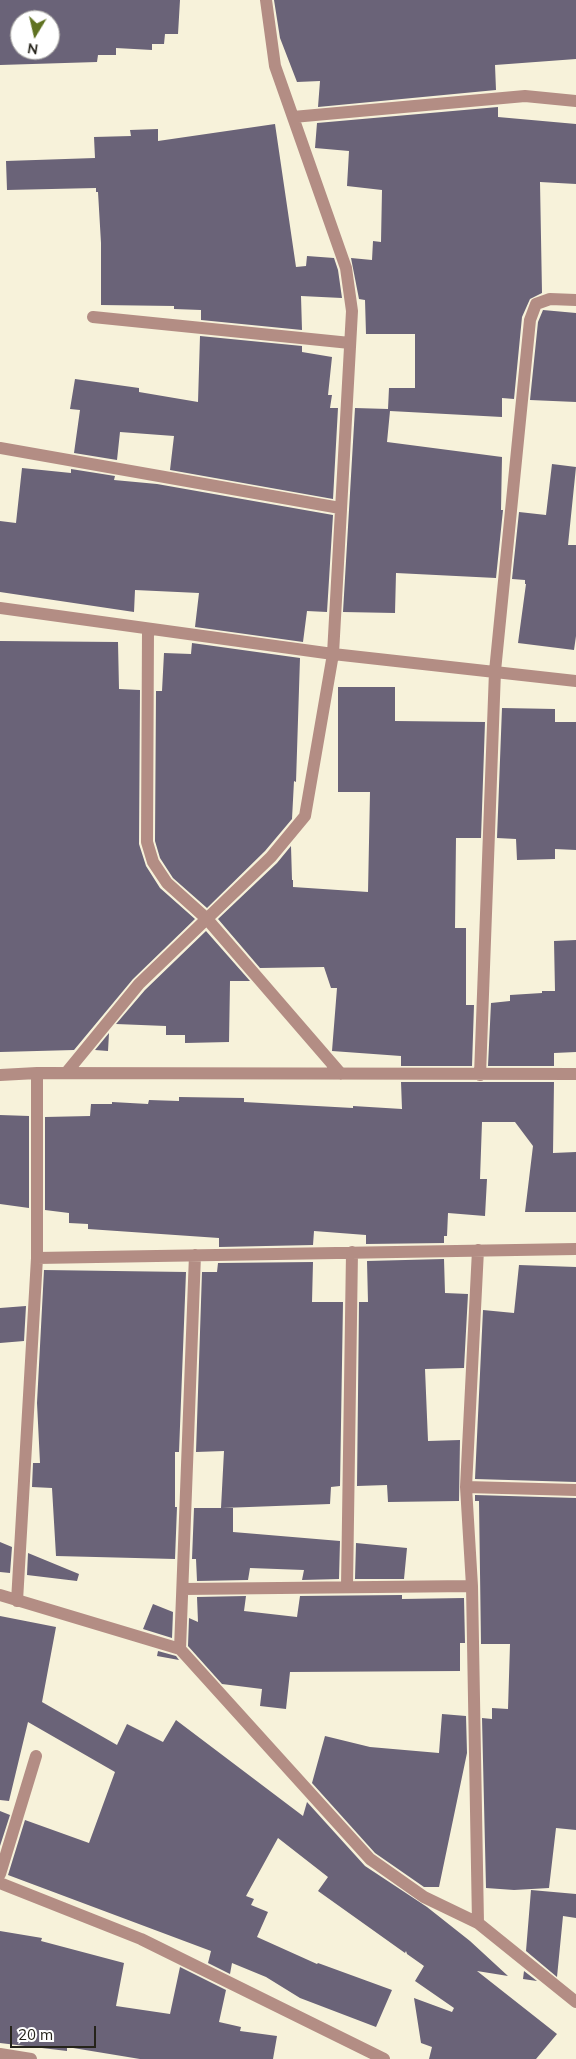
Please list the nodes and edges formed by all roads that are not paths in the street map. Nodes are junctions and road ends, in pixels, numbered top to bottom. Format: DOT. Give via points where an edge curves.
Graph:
graph roads {
  1 [pos="266,0"];
  2 [pos="576,101"];
  3 [pos="293,117"];
  4 [pos="576,300"];
  5 [pos="93,317"];
  6 [pos="350,343"];
  7 [pos="0,448"];
  8 [pos="340,508"];
  9 [pos="0,608"];
  10 [pos="148,629"];
  11 [pos="333,654"];
  12 [pos="495,671"];
  13 [pos="576,681"];
  14 [pos="207,919"];
  15 [pos="37,1073"];
  16 [pos="66,1073"];
  17 [pos="341,1074"];
  18 [pos="576,1074"];
  19 [pos="0,1075"];
  20 [pos="480,1075"];
  21 [pos="576,1249"];
  22 [pos="478,1250"];
  23 [pos="352,1252"];
  24 [pos="195,1255"];
  25 [pos="37,1258"];
  26 [pos="466,1487"];
  27 [pos="576,1490"];
  28 [pos="347,1586"];
  29 [pos="472,1586"];
  30 [pos="183,1588"];
  31 [pos="0,1595"];
  32 [pos="17,1601"];
  33 [pos="180,1649"];
  34 [pos="36,1756"];
  35 [pos="0,1874"];
  36 [pos="0,1883"];
  37 [pos="478,1923"];
  38 [pos="576,2002"];
  39 [pos="0,2054"];
  40 [pos="31,2059"];
  41 [pos="384,2059"];
  1 -- 3 [label="street" via="275,66"];
  2 -- 3 [label="street" via="525,96"];
  3 -- 6 [label="street" via="346,268 352,312"];
  4 -- 12 [label="street" via="550,299 536,304 530,320"];
  5 -- 6 [label="street"];
  6 -- 8 [label="street"];
  7 -- 8 [label="street"];
  8 -- 11 [label="street"];
  9 -- 10 [label="street"];
  10 -- 11 [label="street"];
  10 -- 14 [label="street" via="147,842 153,862 167,883"];
  11 -- 12 [label="street"];
  11 -- 14 [label="street" via="305,816 271,857"];
  12 -- 13 [label="street"];
  12 -- 20 [label="street"];
  14 -- 16 [label="street" via="139,984"];
  14 -- 17 [label="street"];
  15 -- 16 [label="street"];
  15 -- 19 [label="street"];
  15 -- 25 [label="street"];
  16 -- 17 [label="street"];
  17 -- 20 [label="street"];
  18 -- 20 [label="street"];
  21 -- 22 [label="street"];
  22 -- 23 [label="street"];
  22 -- 26 [label="street"];
  23 -- 24 [label="street"];
  23 -- 28 [label="street"];
  24 -- 25 [label="street"];
  24 -- 30 [label="street"];
  25 -- 32 [label="street"];
  26 -- 27 [label="street"];
  26 -- 29 [label="street"];
  28 -- 29 [label="street"];
  28 -- 30 [label="street"];
  29 -- 37 [label="street"];
  30 -- 33 [label="street"];
  31 -- 32 [label="street"];
  32 -- 33 [label="street"];
  33 -- 37 [label="street" via="370,1859 424,1897"];
  34 -- 35 [label="street"];
  36 -- 41 [label="street" via="141,1939"];
  37 -- 38 [label="street"];
  39 -- 40 [label="street"];
}
